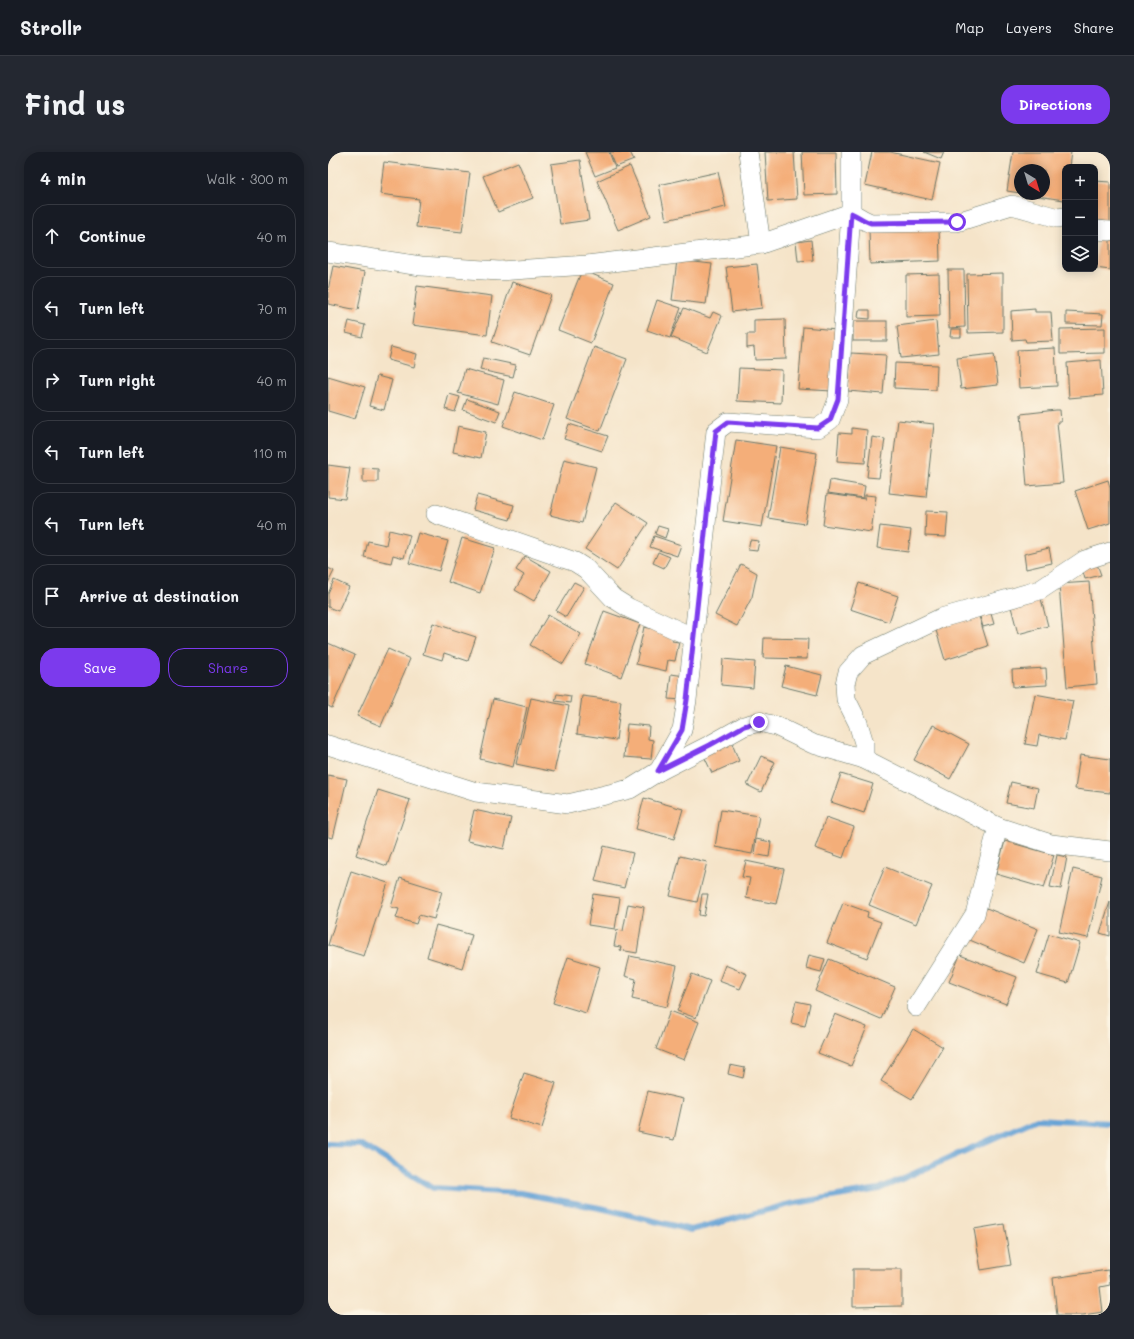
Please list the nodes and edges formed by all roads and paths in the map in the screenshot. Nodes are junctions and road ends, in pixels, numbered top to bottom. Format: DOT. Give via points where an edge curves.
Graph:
graph roads {
  1 [pos="748,152"];
  2 [pos="851,152"];
  3 [pos="851,213"];
  4 [pos="1062,217"];
  5 [pos="1098,230"];
  6 [pos="1110,231"];
  7 [pos="761,244"];
  8 [pos="328,252"];
  9 [pos="436,514"];
  10 [pos="1110,552"];
  11 [pos="694,638"];
  12 [pos="328,745"];
  13 [pos="864,759"];
  14 [pos="658,771"];
  15 [pos="998,827"];
  16 [pos="1110,851"];
  17 [pos="916,1007"];
  1 -- 7 [label="street"];
  2 -- 3 [label="street"];
  3 -- 4 [label="street" via="871,223 957,222 1012,205"];
  3 -- 7 [label="street"];
  3 -- 11 [label="street" via="838,399 830,420 818,428 728,422 716,431"];
  5 -- 6 [label="street"];
  7 -- 8 [label="street" via="587,265 499,271 421,266"];
  9 -- 11 [label="street" via="575,562 586,569 613,598 628,608"];
  10 -- 13 [label="street" via="1085,560 1040,590 941,618 863,655 848,672 845,684 846,699 858,723 864,743"];
  11 -- 14 [label="street" via="682,730"];
  12 -- 14 [label="street" via="476,792 568,804 630,789"];
  13 -- 14 [label="street" via="812,744 776,726 759,722 744,726"];
  13 -- 15 [label="street"];
  15 -- 16 [label="street" via="1051,844"];
  15 -- 17 [label="street" via="975,914"];
}
